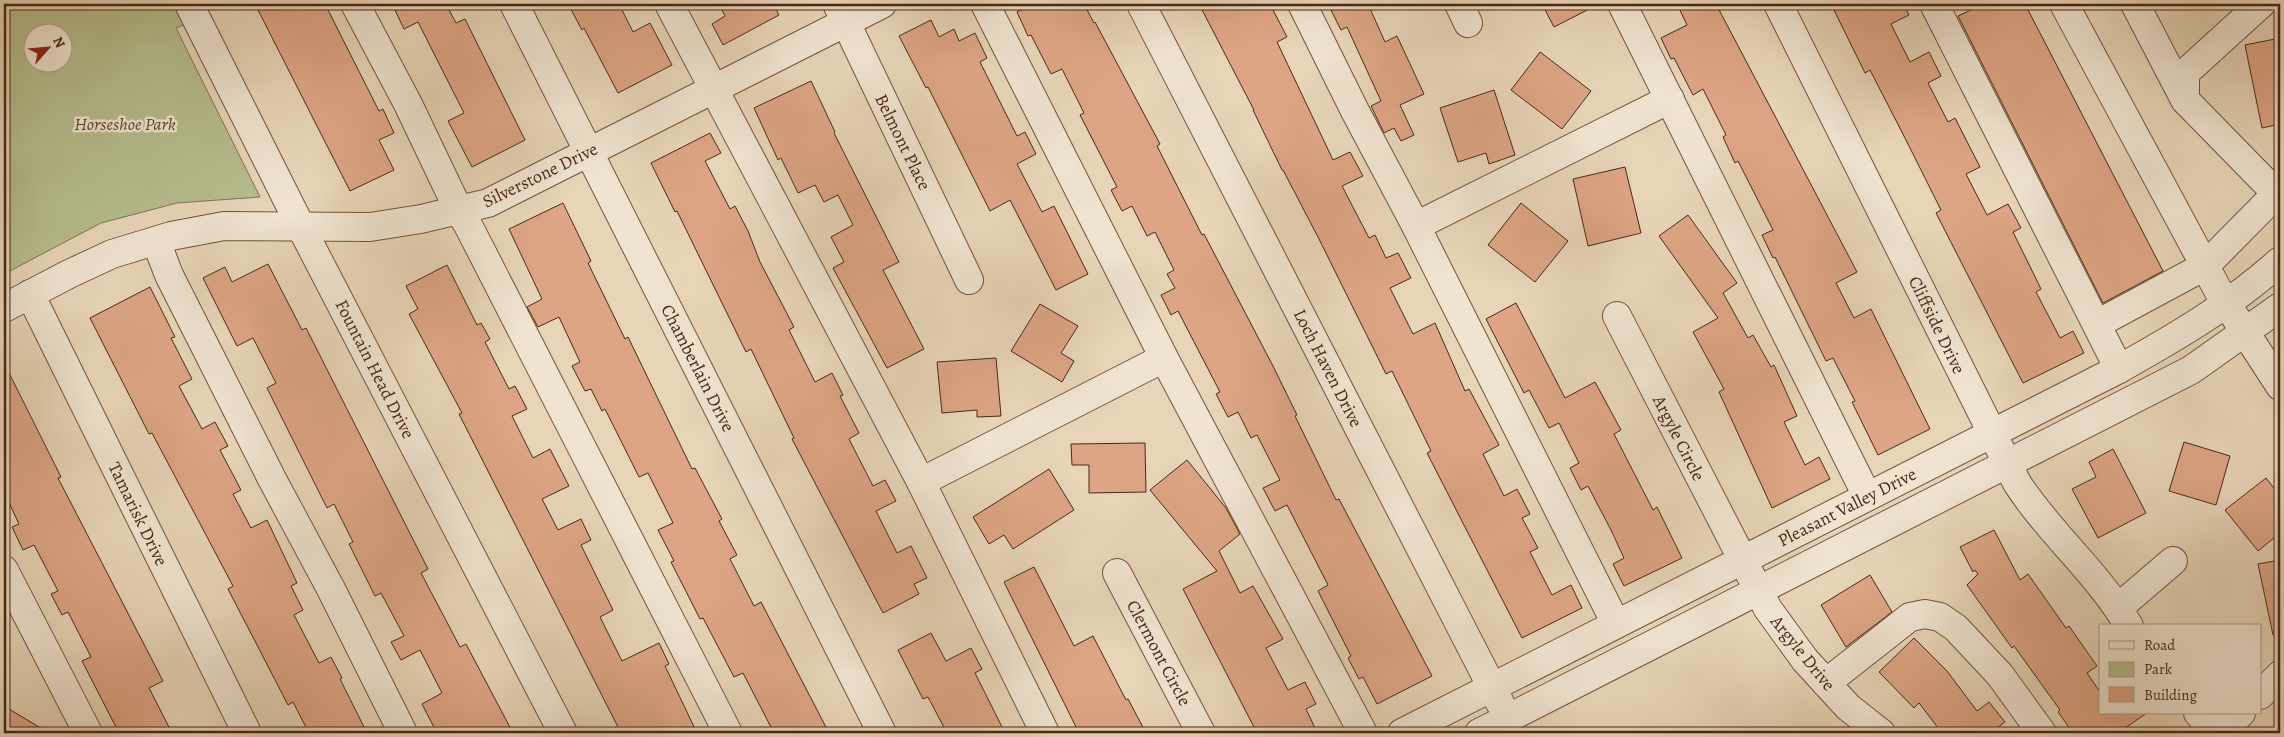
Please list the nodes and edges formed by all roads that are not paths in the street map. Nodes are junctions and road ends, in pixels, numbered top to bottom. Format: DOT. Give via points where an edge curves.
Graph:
graph roads {
  1 [pos="190,4"];
  2 [pos="355,4"];
  3 [pos="514,4"];
  4 [pos="670,4"];
  5 [pos="882,4"];
  6 [pos="985,4"];
  7 [pos="1141,4"];
  8 [pos="1302,4"];
  9 [pos="1622,4"];
  10 [pos="1778,4"];
  11 [pos="1934,4"];
  12 [pos="2064,4"];
  13 [pos="2135,4"];
  14 [pos="2261,4"];
  15 [pos="842,13"];
  16 [pos="714,87"];
  17 [pos="1670,99"];
  18 [pos="2186,100"];
  19 [pos="589,152"];
  20 [pos="2279,192"];
  21 [pos="459,211"];
  22 [pos="1416,226"];
  23 [pos="301,227"];
  24 [pos="156,241"];
  25 [pos="2280,261"];
  26 [pos="2205,266"];
  27 [pos="969,280"];
  28 [pos="30,294"];
  29 [pos="2226,305"];
  30 [pos="2280,307"];
  31 [pos="4,308"];
  32 [pos="1617,316"];
  33 [pos="2097,324"];
  34 [pos="2245,334"];
  35 [pos="1164,358"];
  36 [pos="2119,369"];
  37 [pos="2280,386"];
  38 [pos="1991,433"];
  39 [pos="2008,465"];
  40 [pos="921,482"];
  41 [pos="1867,496"];
  42 [pos="1742,560"];
  43 [pos="2173,561"];
  44 [pos="4,570"];
  45 [pos="1118,573"];
  46 [pos="1758,591"];
  47 [pos="2124,617"];
  48 [pos="1616,624"];
  49 [pos="2280,675"];
  50 [pos="1826,683"];
  51 [pos="1492,687"];
  52 [pos="2262,693"];
  53 [pos="2199,714"];
  54 [pos="2240,714"];
  55 [pos="1512,726"];
  56 [pos="88,733"];
  57 [pos="247,733"];
  58 [pos="403,733"];
  59 [pos="563,733"];
  60 [pos="728,733"];
  61 [pos="882,733"];
  62 [pos="1045,733"];
  63 [pos="1202,733"];
  64 [pos="1363,733"];
  65 [pos="1402,733"];
  66 [pos="1479,733"];
  67 [pos="1881,733"];
  68 [pos="2042,733"];
  69 [pos="2219,733"];
  1 -- 23 [label="street, Fountain Head Drive"];
  2 -- 21 [label="street"];
  3 -- 19 [label="street, Chamberlain Drive"];
  4 -- 16 [label="street"];
  5 -- 15 [label="street, Silverstone Drive"];
  6 -- 35 [label="street"];
  7 -- 51 [label="street, Loch Haven Drive"];
  8 -- 22 [label="street"];
  9 -- 17 [label="street"];
  10 -- 38 [label="street, Cliffside Drive"];
  11 -- 33 [label="street"];
  12 -- 26 [label="street"];
  13 -- 18 [label="street"];
  14 -- 18 [label="street" via="2185,73"];
  15 -- 16 [label="street, Silverstone Drive"];
  15 -- 27 [label="street, Belmont Place"];
  16 -- 19 [label="street, Silverstone Drive"];
  16 -- 40 [label="street"];
  17 -- 22 [label="street"];
  17 -- 41 [label="street"];
  18 -- 20 [label="street"];
  19 -- 21 [label="street, Silverstone Drive" via="488,203"];
  19 -- 61 [label="street, Chamberlain Drive"];
  20 -- 26 [label="street"];
  21 -- 23 [label="street, Silverstone Drive" via="370,227"];
  21 -- 60 [label="street"];
  22 -- 48 [label="street"];
  23 -- 24 [label="street, Silverstone Drive" via="224,226"];
  23 -- 59 [label="street, Fountain Head Drive"];
  24 -- 28 [label="street, Silverstone Drive" via="112,254"];
  24 -- 58 [label="street" via="169,275"];
  25 -- 29 [label="street, Pleasant Valley Drive"];
  26 -- 29 [label="street"];
  26 -- 33 [label="street"];
  28 -- 31 [label="street, Silverstone Drive"];
  28 -- 57 [label="street, Tamarisk Drive"];
  29 -- 34 [label="street"];
  29 -- 36 [label="street, Pleasant Valley Drive"];
  30 -- 34 [label="street, Pleasant Valley Drive"];
  32 -- 42 [label="street, Argyle Circle"];
  33 -- 36 [label="street"];
  34 -- 37 [label="street"];
  34 -- 39 [label="street, Pleasant Valley Drive" via="2191,370"];
  35 -- 40 [label="street"];
  35 -- 64 [label="street"];
  36 -- 38 [label="street, Pleasant Valley Drive"];
  38 -- 39 [label="street, Cliffside Drive"];
  38 -- 41 [label="street, Pleasant Valley Drive"];
  39 -- 46 [label="street, Pleasant Valley Drive"];
  39 -- 47 [label="street, Cliffside Drive" via="2031,505"];
  40 -- 62 [label="street"];
  41 -- 42 [label="street, Pleasant Valley Drive"];
  42 -- 46 [label="street, Argyle Drive"];
  42 -- 48 [label="street, Pleasant Valley Drive"];
  43 -- 47 [label="street"];
  44 -- 56 [label="street"];
  45 -- 63 [label="street, Clermont Circle"];
  46 -- 50 [label="street, Argyle Drive" via="1805,660"];
  46 -- 55 [label="street, Pleasant Valley Drive"];
  48 -- 51 [label="street, Pleasant Valley Drive"];
  49 -- 52 [label="street"];
  50 -- 67 [label="street, Argyle Drive" via="1848,707"];
  50 -- 68 [label="street" via="1910,617 1925,614 1940,617 1956,628 2000,676"];
  51 -- 55 [label="street, Loch Haven Drive"];
  51 -- 65 [label="street, Pleasant Valley Drive"];
  53 -- 69 [label="street"];
  54 -- 69 [label="street"];
  55 -- 66 [label="street, Pleasant Valley Drive"];
}
